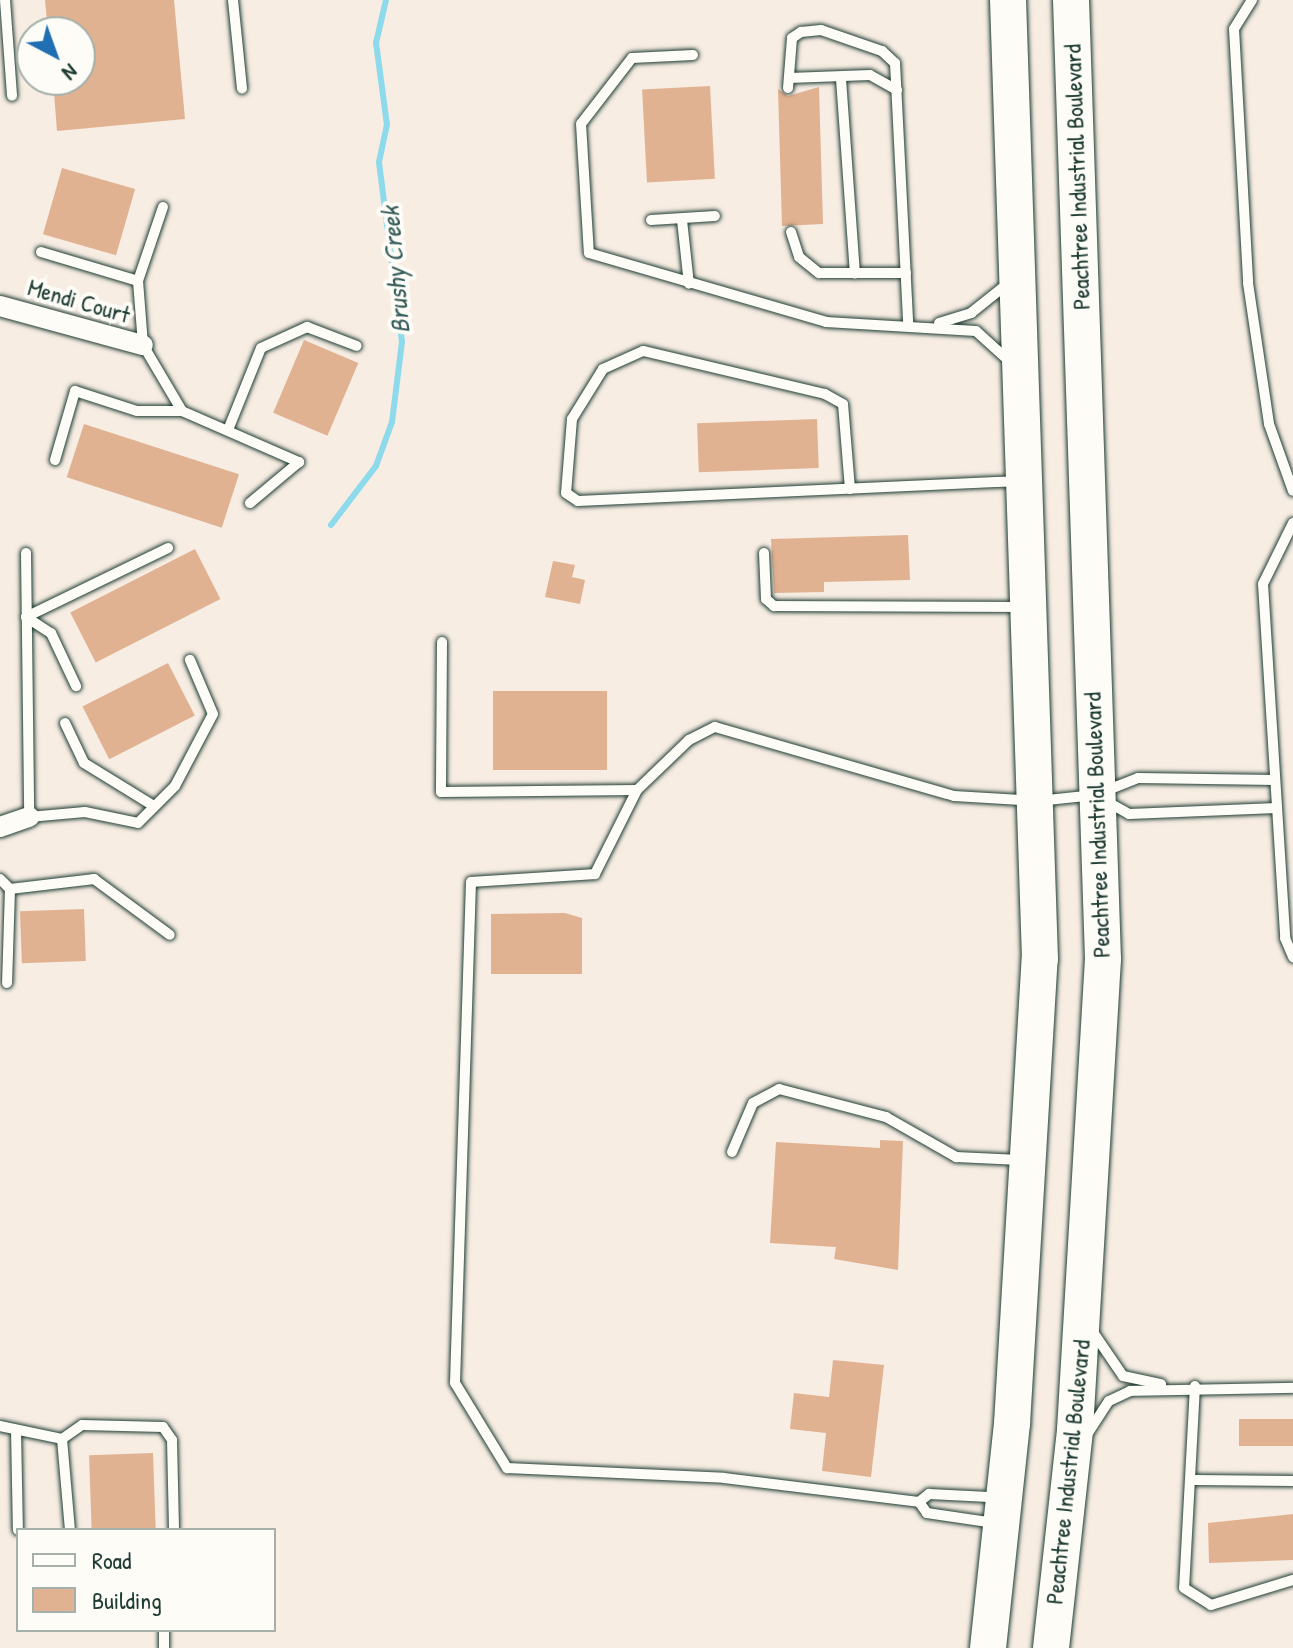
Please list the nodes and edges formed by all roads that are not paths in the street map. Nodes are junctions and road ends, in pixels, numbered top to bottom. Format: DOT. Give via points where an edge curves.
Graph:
graph roads {
  1 [pos="5,0"];
  2 [pos="233,0"];
  3 [pos="1008,0"];
  4 [pos="1071,0"];
  5 [pos="1252,0"];
  6 [pos="693,55"];
  7 [pos="841,79"];
  8 [pos="242,89"];
  9 [pos="897,90"];
  10 [pos="12,96"];
  11 [pos="163,207"];
  12 [pos="715,216"];
  13 [pos="651,220"];
  14 [pos="682,220"];
  15 [pos="791,232"];
  16 [pos="1017,251"];
  17 [pos="41,252"];
  18 [pos="855,273"];
  19 [pos="906,273"];
  20 [pos="138,281"];
  21 [pos="689,284"];
  22 [pos="0,306"];
  23 [pos="908,324"];
  24 [pos="937,324"];
  25 [pos="143,345"];
  26 [pos="357,346"];
  27 [pos="1021,382"];
  28 [pos="182,411"];
  29 [pos="228,430"];
  30 [pos="55,460"];
  31 [pos="1026,481"];
  32 [pos="850,489"];
  33 [pos="1293,491"];
  34 [pos="250,503"];
  35 [pos="1293,523"];
  36 [pos="168,548"];
  37 [pos="26,553"];
  38 [pos="764,553"];
  39 [pos="1030,607"];
  40 [pos="26,617"];
  41 [pos="442,642"];
  42 [pos="190,660"];
  43 [pos="76,686"];
  44 [pos="65,723"];
  45 [pos="1275,780"];
  46 [pos="637,790"];
  47 [pos="1095,795"];
  48 [pos="1038,801"];
  49 [pos="154,806"];
  50 [pos="1277,808"];
  51 [pos="29,817"];
  52 [pos="0,827"];
  53 [pos="0,879"];
  54 [pos="10,889"];
  55 [pos="170,935"];
  56 [pos="1293,957"];
  57 [pos="7,983"];
  58 [pos="732,1152"];
  59 [pos="1030,1161"];
  60 [pos="1083,1311"];
  61 [pos="1167,1385"];
  62 [pos="1195,1386"];
  63 [pos="1293,1388"];
  64 [pos="0,1426"];
  65 [pos="16,1430"];
  66 [pos="62,1439"];
  67 [pos="1071,1467"];
  68 [pos="1195,1480"];
  69 [pos="1293,1481"];
  70 [pos="919,1502"];
  71 [pos="1003,1512"];
  72 [pos="18,1528"];
  73 [pos="70,1528"];
  74 [pos="174,1528"];
  75 [pos="1293,1580"];
  76 [pos="988,1648"];
  77 [pos="1051,1648"];
  1 -- 10 [label="lane"];
  2 -- 8 [label="lane"];
  3 -- 16 [label="highway"];
  4 -- 47 [label="highway, Peachtree Industrial Boulevard"];
  5 -- 33 [label="lane" via="1234,29 1248,283 1269,424"];
  6 -- 21 [label="lane" via="632,58 581,124 589,253"];
  7 -- 9 [label="lane" via="870,75"];
  7 -- 9 [label="lane" via="788,83 792,38 821,30 882,51 895,63"];
  7 -- 18 [label="lane"];
  9 -- 19 [label="lane"];
  11 -- 20 [label="lane"];
  12 -- 14 [label="lane"];
  13 -- 14 [label="lane"];
  14 -- 21 [label="lane"];
  15 -- 18 [label="lane" via="807,267"];
  16 -- 24 [label="lane" via="1003,293"];
  16 -- 27 [label="highway"];
  17 -- 20 [label="lane"];
  18 -- 19 [label="lane"];
  19 -- 23 [label="lane"];
  20 -- 25 [label="lane"];
  21 -- 23 [label="lane" via="826,322"];
  22 -- 25 [label="street, Mendi Court"];
  23 -- 24 [label="lane"];
  24 -- 27 [label="lane" via="976,331 1004,352"];
  25 -- 28 [label="lane"];
  26 -- 29 [label="lane" via="307,327 261,348"];
  27 -- 31 [label="highway"];
  28 -- 29 [label="lane"];
  28 -- 30 [label="lane" via="137,411 75,391"];
  29 -- 34 [label="lane" via="299,462"];
  31 -- 32 [label="lane"];
  31 -- 39 [label="highway"];
  32 -- 32 [label="lane" via="578,501 566,493 572,419 603,369 643,351 825,394 843,404"];
  35 -- 45 [label="lane" via="1263,584"];
  36 -- 40 [label="lane"];
  37 -- 40 [label="lane"];
  38 -- 39 [label="lane" via="766,599 774,606"];
  39 -- 48 [label="highway"];
  40 -- 43 [label="lane" via="51,633"];
  40 -- 51 [label="lane"];
  41 -- 46 [label="lane" via="441,792"];
  42 -- 49 [label="lane" via="213,714 175,786"];
  44 -- 49 [label="lane" via="84,763"];
  45 -- 47 [label="lane" via="1138,778"];
  45 -- 50 [label="lane"];
  46 -- 48 [label="lane" via="689,740 715,727 954,796"];
  46 -- 70 [label="lane" via="595,874 471,882 455,1383 507,1468 724,1478"];
  47 -- 48 [label="lane"];
  47 -- 50 [label="lane" via="1129,814"];
  47 -- 60 [label="highway, Peachtree Industrial Boulevard" via="1103,959"];
  48 -- 59 [label="highway"];
  49 -- 51 [label="lane" via="138,823 85,812"];
  50 -- 56 [label="lane" via="1285,938"];
  51 -- 52 [label="street"];
  53 -- 54 [label="lane"];
  54 -- 55 [label="lane" via="94,879"];
  54 -- 57 [label="lane"];
  58 -- 59 [label="lane" via="753,1103 779,1089 886,1117 956,1157"];
  59 -- 71 [label="highway"];
  60 -- 61 [label="lane" via="1123,1376"];
  60 -- 67 [label="highway, Peachtree Industrial Boulevard"];
  61 -- 62 [label="lane"];
  61 -- 67 [label="lane" via="1109,1401"];
  62 -- 63 [label="lane"];
  62 -- 68 [label="lane"];
  64 -- 65 [label="lane"];
  65 -- 66 [label="lane"];
  65 -- 72 [label="lane"];
  66 -- 73 [label="lane"];
  66 -- 74 [label="lane" via="82,1425 163,1427 172,1440"];
  67 -- 77 [label="highway, Peachtree Industrial Boulevard"];
  68 -- 69 [label="lane"];
  68 -- 75 [label="lane" via="1182,1580 1188,1595 1211,1605"];
  70 -- 71 [label="lane" via="927,1513 988,1522"];
  70 -- 71 [label="lane" via="929,1494 989,1497"];
  71 -- 76 [label="highway"];
}
